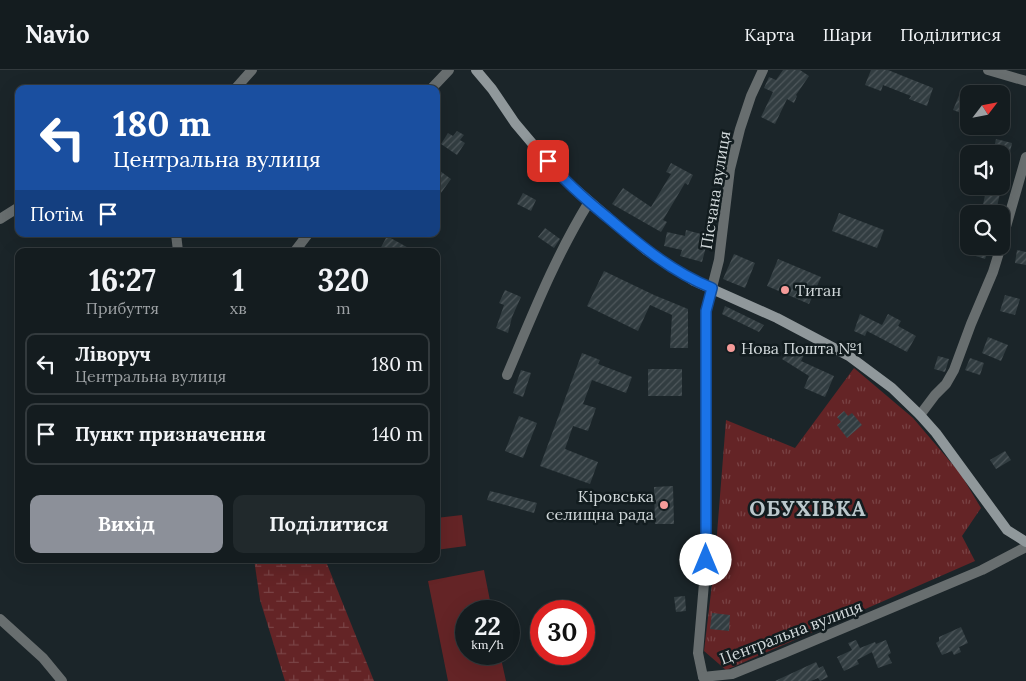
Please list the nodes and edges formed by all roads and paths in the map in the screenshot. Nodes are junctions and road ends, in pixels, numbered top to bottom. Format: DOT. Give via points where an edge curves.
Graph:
graph roads {
  1 [pos="252,70"];
  2 [pos="449,70"];
  3 [pos="476,70"];
  4 [pos="763,70"];
  5 [pos="988,70"];
  6 [pos="1026,81"];
  7 [pos="239,85"];
  8 [pos="435,85"];
  9 [pos="1026,157"];
  10 [pos="589,202"];
  11 [pos="15,210"];
  12 [pos="1010,213"];
  13 [pos="0,219"];
  14 [pos="306,237"];
  15 [pos="297,248"];
  16 [pos="998,255"];
  17 [pos="712,288"];
  18 [pos="508,375"];
  19 [pos="920,415"];
  20 [pos="1026,542"];
  21 [pos="1026,547"];
  22 [pos="0,619"];
  23 [pos="702,679"];
  24 [pos="62,681"];
  1 -- 7 [label="street"];
  2 -- 8 [label="street"];
  3 -- 10 [label="street" via="558,174"];
  4 -- 17 [label="street, Пісчана вулиця" via="751,96 734,153"];
  5 -- 6 [label="street"];
  9 -- 12 [label="street"];
  10 -- 17 [label="street" via="668,266"];
  10 -- 18 [label="street" via="549,275"];
  11 -- 13 [label="street"];
  14 -- 15 [label="street"];
  16 -- 19 [label="street" via="954,370"];
  17 -- 19 [label="street" via="849,356 892,388"];
  17 -- 23 [label="street, Центральна вулиця" via="706,311 706,560 698,653"];
  19 -- 20 [label="street" via="1007,530"];
  21 -- 23 [label="street, Центральна вулиця" via="982,570 732,674"];
  22 -- 24 [label="street" via="43,658"];
}
